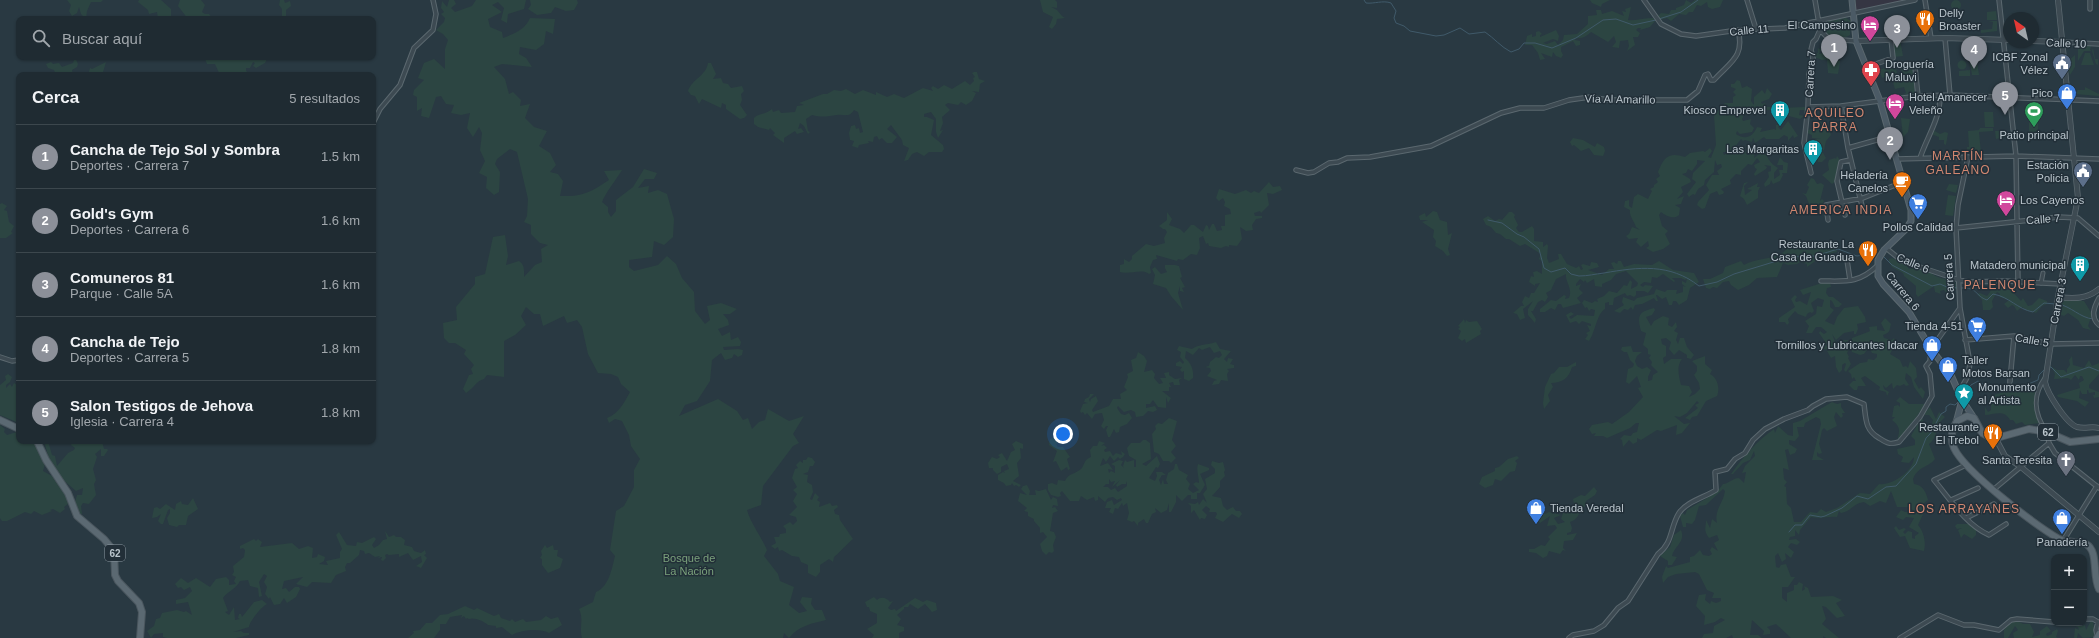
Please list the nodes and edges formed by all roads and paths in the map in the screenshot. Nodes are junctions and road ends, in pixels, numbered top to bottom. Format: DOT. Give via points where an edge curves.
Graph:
graph roads {
  1 [pos="433,0"];
  2 [pos="1644,0"];
  3 [pos="1747,0"];
  4 [pos="1815,0"];
  5 [pos="1852,0"];
  6 [pos="1915,0"];
  7 [pos="1925,0"];
  8 [pos="1999,0"];
  9 [pos="2058,0"];
  10 [pos="2090,0"];
  11 [pos="2090,9"];
  12 [pos="1853,14"];
  13 [pos="1818,20"];
  14 [pos="1756,29"];
  15 [pos="1738,30"];
  16 [pos="1820,30"];
  17 [pos="1931,38"];
  18 [pos="1945,38"];
  19 [pos="1891,39"];
  20 [pos="1856,40"];
  21 [pos="2003,40"];
  22 [pos="2039,41"];
  23 [pos="2062,42"];
  24 [pos="2099,44"];
  25 [pos="2004,48"];
  26 [pos="1868,67"];
  27 [pos="1915,67"];
  28 [pos="1950,95"];
  29 [pos="1918,96"];
  30 [pos="1940,97"];
  31 [pos="2011,99"];
  32 [pos="2068,100"];
  33 [pos="1880,101"];
  34 [pos="2099,101"];
  35 [pos="1841,106"];
  36 [pos="1808,107"];
  37 [pos="376,117"];
  38 [pos="1891,136"];
  39 [pos="1848,148"];
  40 [pos="2016,156"];
  41 [pos="1968,157"];
  42 [pos="1920,158"];
  43 [pos="2075,158"];
  44 [pos="1897,159"];
  45 [pos="2099,159"];
  46 [pos="1850,160"];
  47 [pos="1296,170"];
  48 [pos="1811,173"];
  49 [pos="1903,182"];
  50 [pos="1859,199"];
  51 [pos="1842,202"];
  52 [pos="1863,210"];
  53 [pos="1845,215"];
  54 [pos="2075,218"];
  55 [pos="1828,220"];
  56 [pos="2018,221"];
  57 [pos="1956,228"];
  58 [pos="2099,236"];
  59 [pos="1885,249"];
  60 [pos="1840,255"];
  61 [pos="1877,266"];
  62 [pos="2043,273"];
  63 [pos="1850,280"];
  64 [pos="1820,281"];
  65 [pos="1959,282"];
  66 [pos="2018,282"];
  67 [pos="2041,283"];
  68 [pos="2061,284"];
  69 [pos="2099,289"];
  70 [pos="2058,297"];
  71 [pos="2099,298"];
  72 [pos="1960,308"];
  73 [pos="2098,324"];
  74 [pos="2014,336"];
  75 [pos="1966,340"];
  76 [pos="2099,343"];
  77 [pos="2050,344"];
  78 [pos="1931,349"];
  79 [pos="0,357"];
  80 [pos="16,360"];
  81 [pos="2045,378"];
  82 [pos="2010,381"];
  83 [pos="2009,389"];
  84 [pos="1959,392"];
  85 [pos="1962,400"];
  86 [pos="1974,418"];
  87 [pos="0,420"];
  88 [pos="1956,423"];
  89 [pos="16,428"];
  90 [pos="2099,428"];
  91 [pos="2047,432"];
  92 [pos="1996,439"];
  93 [pos="2099,439"];
  94 [pos="2049,443"];
  95 [pos="39,444"];
  96 [pos="1966,465"];
  97 [pos="2021,467"];
  98 [pos="2098,487"];
  99 [pos="1978,488"];
  100 [pos="1993,490"];
  101 [pos="1951,500"];
  102 [pos="1994,504"];
  103 [pos="2079,515"];
  104 [pos="1966,518"];
  105 [pos="2006,524"];
  106 [pos="2099,532"];
  107 [pos="2064,541"];
  108 [pos="2099,589"];
  109 [pos="2087,620"];
  110 [pos="2051,622"];
  111 [pos="2098,636"];
  112 [pos="140,638"];
  113 [pos="1569,638"];
  114 [pos="1900,638"];
  1 -- 37 [label="street" via="436,14 433,30 414,48 400,85"];
  2 -- 15 [label="street, Calle 11" via="1657,21 1688,36"];
  3 -- 14 [label="street"];
  4 -- 13 [label="street"];
  5 -- 12 [label="main road, Carrera 6"];
  6 -- 12 [label="street, Calle 11"];
  7 -- 17 [label="street"];
  8 -- 21 [label="street"];
  9 -- 23 [label="street, Carrera 3"];
  10 -- 11 [label="street"];
  12 -- 13 [label="street, Calle 11"];
  12 -- 20 [label="main road, Carrera 6"];
  13 -- 14 [label="street, Calle 11" via="1785,28"];
  13 -- 16 [label="street"];
  14 -- 15 [label="street, Calle 11"];
  15 -- 47 [label="street, Vía Al Amarillo" via="1741,45 1736,58 1714,80 1711,80 1708,74 1705,75 1698,91 1687,100 1609,100 1590,97 1544,108 1520,108 1431,146 1370,157 1347,158 1329,163 1314,172"];
  16 -- 20 [label="street" via="1829,39"];
  16 -- 36 [label="street, Carrera 7" via="1811,50 1813,58 1809,74"];
  17 -- 18 [label="street"];
  17 -- 19 [label="street"];
  18 -- 21 [label="street"];
  18 -- 28 [label="street"];
  19 -- 20 [label="street"];
  19 -- 26 [label="street" via="1893,58"];
  20 -- 26 [label="main road, Carrera 6"];
  22 -- 23 [label="street, Calle 10"];
  23 -- 24 [label="street, Calle 10"];
  23 -- 32 [label="street, Carrera 3"];
  25 -- 31 [label="street"];
  26 -- 33 [label="main road, Carrera 6"];
  27 -- 29 [label="street"];
  28 -- 30 [label="street"];
  28 -- 31 [label="street"];
  29 -- 30 [label="street"];
  29 -- 33 [label="street"];
  30 -- 42 [label="street" via="1938,117"];
  31 -- 32 [label="street"];
  31 -- 40 [label="street"];
  32 -- 34 [label="street"];
  32 -- 43 [label="street, Carrera 3"];
  33 -- 35 [label="street"];
  33 -- 38 [label="main road, Carrera 6"];
  35 -- 36 [label="street"];
  35 -- 39 [label="street"];
  36 -- 48 [label="street, Carrera 7" via="1804,148"];
  38 -- 39 [label="street"];
  38 -- 44 [label="main road, Carrera 6"];
  39 -- 46 [label="street"];
  40 -- 41 [label="street"];
  40 -- 43 [label="street"];
  40 -- 56 [label="street"];
  41 -- 42 [label="street"];
  41 -- 57 [label="street, Carrera 5"];
  42 -- 44 [label="street"];
  43 -- 45 [label="street"];
  43 -- 54 [label="street, Carrera 3" via="2078,198"];
  44 -- 49 [label="main road, Carrera 6"];
  46 -- 50 [label="street"];
  46 -- 51 [label="street" via="1841,162 1837,181"];
  49 -- 50 [label="street"];
  49 -- 59 [label="main road, Carrera 6" via="1911,206 1911,221"];
  50 -- 51 [label="street"];
  50 -- 52 [label="street"];
  51 -- 53 [label="street"];
  51 -- 55 [label="street" via="1826,205"];
  54 -- 56 [label="street, Calle 7"];
  54 -- 58 [label="street, Calle 7"];
  54 -- 68 [label="street, Carrera 3"];
  56 -- 57 [label="street, Calle 7"];
  56 -- 66 [label="street"];
  57 -- 65 [label="street, Carrera 5"];
  59 -- 61 [label="main road, Carrera 6"];
  59 -- 65 [label="street, Calle 6" via="1902,261"];
  60 -- 63 [label="street" via="1847,260"];
  61 -- 63 [label="street" via="1864,277"];
  61 -- 78 [label="main road, Carrera 6" via="1880,281 1909,312"];
  62 -- 67 [label="street"];
  63 -- 64 [label="street"];
  65 -- 66 [label="street, Calle 6"];
  65 -- 72 [label="street, Carrera 5"];
  66 -- 67 [label="street, Calle 6"];
  67 -- 68 [label="street, Calle 6"];
  68 -- 70 [label="street, Carrera 3"];
  69 -- 70 [label="street" via="2084,298"];
  70 -- 77 [label="street, Carrera 3"];
  71 -- 73 [label="street" via="2094,308"];
  72 -- 75 [label="street, Carrera 5"];
  72 -- 78 [label="street"];
  74 -- 75 [label="street, Calle 5"];
  74 -- 77 [label="street, Calle 5"];
  74 -- 82 [label="street"];
  75 -- 84 [label="street, Carrera 5" via="1969,369"];
  76 -- 77 [label="street, Calle 5"];
  77 -- 81 [label="street, Carrera 3"];
  78 -- 84 [label="main road, Carrera 6" via="1952,375"];
  78 -- 113 [label="street" via="1930,361 1926,366 1930,374 1932,396 1920,417 1899,442 1886,444 1872,435 1868,429 1864,404 1847,397 1826,399 1765,429 1753,440 1745,453 1735,459 1727,469 1715,472 1716,490 1689,504 1679,513 1666,549 1658,554 1628,601 1618,608 1604,625 1594,631"];
  79 -- 80 [label="street"];
  81 -- 90 [label="street, Carrera 3" via="2048,391 2069,422 2082,428"];
  81 -- 91 [label="street" via="2039,386 2035,404"];
  82 -- 83 [label="street"];
  84 -- 85 [label="main road, Carrera 6"];
  85 -- 86 [label="main road"];
  85 -- 88 [label="main road"];
  86 -- 88 [label="main road" via="1963,417"];
  86 -- 92 [label="main road" via="1982,433 1988,438"];
  87 -- 89 [label="main road"];
  88 -- 96 [label="main road" via="1952,432 1953,446"];
  91 -- 92 [label="main road, 62" via="2021,430"];
  91 -- 93 [label="main road, 62" via="2073,442"];
  91 -- 94 [label="street"];
  92 -- 97 [label="street" via="2003,454"];
  94 -- 97 [label="street"];
  94 -- 98 [label="street" via="2058,455"];
  95 -- 112 [label="main road, 62" via="68,493 77,516 114,551 118,581 139,603 142,612"];
  96 -- 100 [label="main road"];
  96 -- 101 [label="street" via="1934,480"];
  97 -- 100 [label="street"];
  97 -- 103 [label="street"];
  98 -- 103 [label="street"];
  99 -- 101 [label="street"];
  100 -- 107 [label="main road"];
  101 -- 104 [label="street"];
  102 -- 104 [label="street"];
  103 -- 106 [label="street"];
  103 -- 107 [label="street"];
  104 -- 105 [label="street" via="1981,532 1989,535"];
  107 -- 108 [label="main road" via="2084,543 2093,549 2096,556 2096,583"];
  109 -- 111 [label="street" via="2094,619 2098,622"];
  110 -- 114 [label="street" via="2017,619 2011,620 1998,630 1964,625 1938,615"];
}
